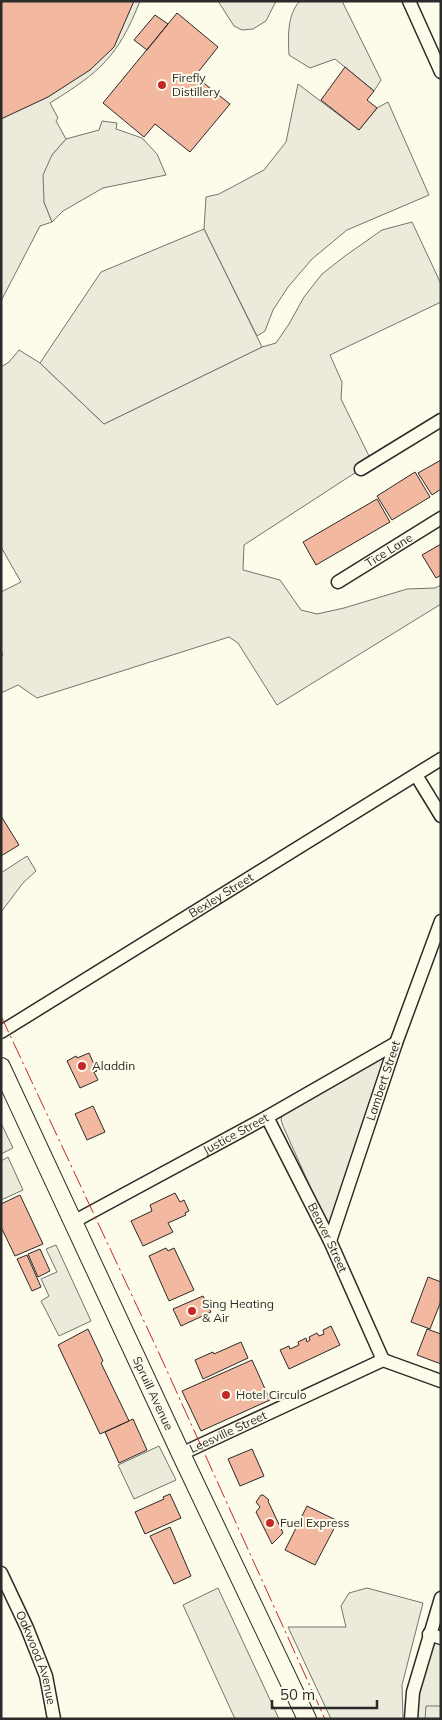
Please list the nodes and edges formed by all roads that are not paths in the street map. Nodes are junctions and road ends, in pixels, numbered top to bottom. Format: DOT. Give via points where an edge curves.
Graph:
graph roads {
  1 [pos="409,1"];
  2 [pos="441,72"];
  3 [pos="441,420"];
  4 [pos="361,469"];
  5 [pos="441,518"];
  6 [pos="338,582"];
  7 [pos="441,759"];
  8 [pos="416,775"];
  9 [pos="441,816"];
  10 [pos="441,921"];
  11 [pos="1,1032"];
  12 [pos="396,1043"];
  13 [pos="1,1067"];
  14 [pos="268,1116"];
  15 [pos="73,1222"];
  16 [pos="330,1241"];
  17 [pos="383,1360"];
  18 [pos="441,1381"];
  19 [pos="180,1454"];
  20 [pos="1,1573"];
  21 [pos="441,1598"];
  22 [pos="435,1636"];
  23 [pos="54,1719"];
  24 [pos="307,1719"];
  25 [pos="411,1719"];
  1 -- 2 [label="street"];
  3 -- 4 [label="street"];
  5 -- 6 [label="street, Tice Lane"];
  7 -- 8 [label="street, Bexley Street"];
  8 -- 9 [label="street"];
  8 -- 11 [label="street, Bexley Street"];
  10 -- 12 [label="street, Lambert Street"];
  12 -- 14 [label="street, Justice Street"];
  12 -- 16 [label="street, Lambert Street"];
  13 -- 15 [label="street, Spruill Avenue"];
  14 -- 15 [label="street, Justice Street"];
  14 -- 16 [label="street, Beaver Street"];
  15 -- 19 [label="street, Spruill Avenue"];
  16 -- 17 [label="street, Beaver Street"];
  17 -- 18 [label="street"];
  17 -- 19 [label="street, Leesville Street"];
  19 -- 24 [label="street, Spruill Avenue"];
  20 -- 23 [label="street, Oakwood Avenue" via="46,1676"];
  21 -- 22 [label="street"];
  22 -- 25 [label="street" via="412,1692"];
}
